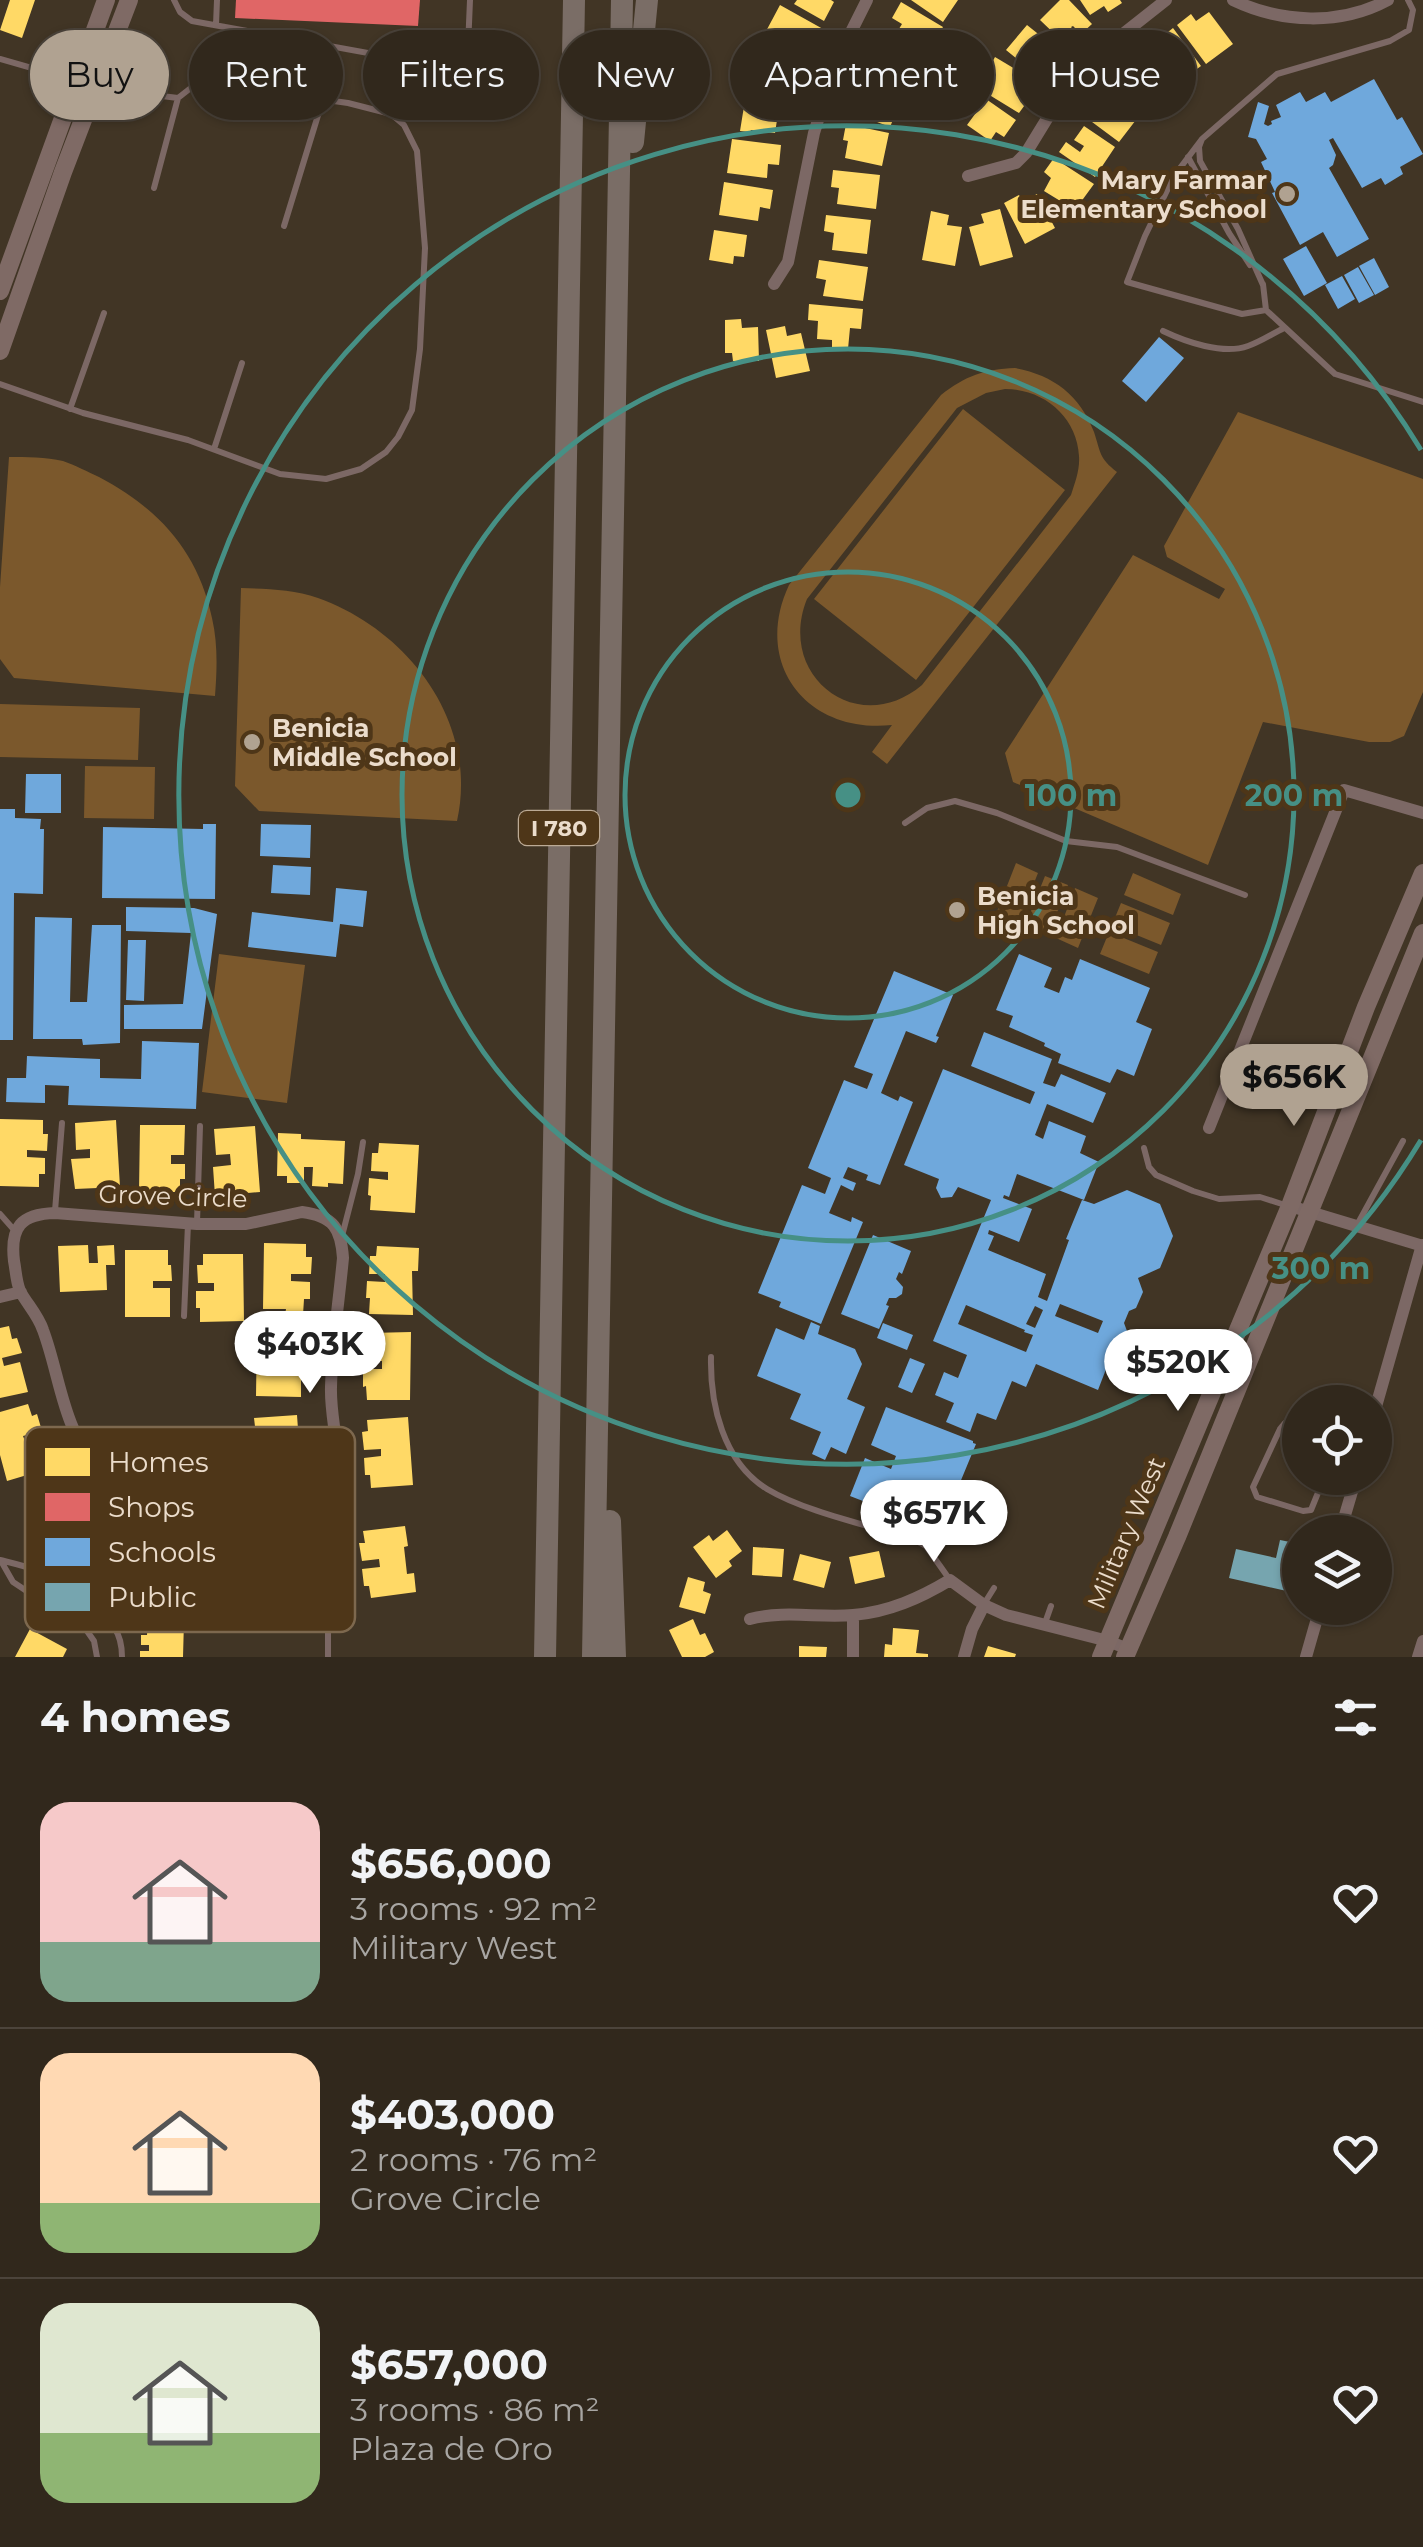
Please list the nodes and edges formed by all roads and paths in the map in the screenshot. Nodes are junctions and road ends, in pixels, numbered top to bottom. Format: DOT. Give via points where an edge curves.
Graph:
graph roads {
  1 [pos="106,0"];
  2 [pos="129,0"];
  3 [pos="174,0"];
  4 [pos="217,0"];
  5 [pos="470,0"];
  6 [pos="574,0"];
  7 [pos="622,0"];
  8 [pos="647,0"];
  9 [pos="866,0"];
  10 [pos="1166,0"];
  11 [pos="1233,0"];
  12 [pos="1388,0"];
  13 [pos="1408,0"];
  14 [pos="216,25"];
  15 [pos="95,30"];
  16 [pos="117,30"];
  17 [pos="0,58"];
  18 [pos="30,66"];
  19 [pos="189,89"];
  20 [pos="169,97"];
  21 [pos="178,98"];
  22 [pos="343,102"];
  23 [pos="61,120"];
  24 [pos="83,120"];
  25 [pos="317,120"];
  26 [pos="1202,138"];
  27 [pos="1188,157"];
  28 [pos="968,176"];
  29 [pos="154,188"];
  30 [pos="284,226"];
  31 [pos="618,255"];
  32 [pos="774,284"];
  33 [pos="1263,284"];
  34 [pos="0,291"];
  35 [pos="1266,310"];
  36 [pos="104,313"];
  37 [pos="1284,328"];
  38 [pos="1163,331"];
  39 [pos="0,351"];
  40 [pos="242,363"];
  41 [pos="0,384"];
  42 [pos="1423,402"];
  43 [pos="70,409"];
  44 [pos="214,449"];
  45 [pos="1423,812"];
  46 [pos="905,823"];
  47 [pos="1423,872"];
  48 [pos="1245,894"];
  49 [pos="1423,933"];
  50 [pos="62,1123"];
  51 [pos="200,1126"];
  52 [pos="1209,1128"];
  53 [pos="1403,1141"];
  54 [pos="363,1142"];
  55 [pos="1144,1148"];
  56 [pos="1290,1206"];
  57 [pos="1309,1212"];
  58 [pos="55,1213"];
  59 [pos="0,1214"];
  60 [pos="193,1224"];
  61 [pos="1357,1226"];
  62 [pos="16,1232"];
  63 [pos="342,1237"];
  64 [pos="1423,1245"];
  65 [pos="21,1292"];
  66 [pos="0,1298"];
  67 [pos="184,1316"];
  68 [pos="598,1342"];
  69 [pos="712,1357"];
  70 [pos="1382,1385"];
  71 [pos="71,1427"];
  72 [pos="333,1427"];
  73 [pos="1282,1427"];
  74 [pos="1317,1495"];
  75 [pos="0,1560"];
  76 [pos="25,1567"];
  77 [pos="950,1580"];
  78 [pos="994,1588"];
  79 [pos="25,1590"];
  80 [pos="984,1605"];
  81 [pos="1051,1606"];
  82 [pos="852,1615"];
  83 [pos="750,1618"];
  84 [pos="1044,1624"];
  85 [pos="1315,1625"];
  86 [pos="88,1632"];
  87 [pos="117,1632"];
  88 [pos="1423,1641"];
  89 [pos="1104,1649"];
  90 [pos="1126,1653"];
  91 [pos="97,1657"];
  92 [pos="122,1657"];
  93 [pos="546,1657"];
  94 [pos="593,1657"];
  95 [pos="615,1657"];
  96 [pos="853,1657"];
  97 [pos="964,1657"];
  98 [pos="1306,1657"];
  99 [pos="1418,1657"];
  1 -- 15 [label="main road"];
  2 -- 16 [label="main road"];
  3 -- 14 [label="lane" via="192,20"];
  4 -- 14 [label="lane"];
  5 -- 14 [label="lane" via="467,72"];
  6 -- 93 [label="highway, I 780"];
  7 -- 31 [label="highway, I 780"];
  8 -- 31 [label="highway"];
  9 -- 32 [label="street" via="828,88 788,262"];
  10 -- 28 [label="street" via="1085,64 1016,163"];
  11 -- 12 [label="street" via="1304,19 1357,13"];
  13 -- 26 [label="lane" via="1409,30 1390,42 1276,74"];
  17 -- 18 [label="lane"];
  19 -- 21 [label="lane"];
  20 -- 21 [label="lane"];
  21 -- 29 [label="lane"];
  22 -- 44 [label="lane" via="391,114 417,152 425,248 412,410 386,452 362,469 326,479 280,474"];
  23 -- 34 [label="main road"];
  24 -- 39 [label="main road"];
  25 -- 30 [label="lane"];
  26 -- 27 [label="lane"];
  26 -- 33 [label="lane" via="1200,160"];
  27 -- 33 [label="lane"];
  27 -- 35 [label="lane" via="1127,282 1242,314"];
  31 -- 68 [label="highway, I 780"];
  33 -- 35 [label="lane"];
  35 -- 37 [label="lane"];
  36 -- 43 [label="lane"];
  37 -- 38 [label="lane" via="1236,349 1204,347"];
  37 -- 42 [label="lane" via="1334,374"];
  40 -- 44 [label="lane"];
  41 -- 43 [label="lane"];
  43 -- 44 [label="lane"];
  45 -- 52 [label="street" via="1344,790"];
  46 -- 48 [label="lane" via="955,801 1066,840 1118,847"];
  47 -- 56 [label="main road, Military West"];
  49 -- 57 [label="main road, Military West"];
  50 -- 58 [label="lane"];
  51 -- 60 [label="lane"];
  53 -- 61 [label="lane"];
  54 -- 63 [label="lane"];
  55 -- 56 [label="lane" via="1156,1175 1193,1192"];
  56 -- 57 [label="street"];
  56 -- 89 [label="main road, Military West"];
  57 -- 61 [label="street"];
  57 -- 90 [label="main road, Military West"];
  58 -- 60 [label="street, Grove Circle"];
  58 -- 62 [label="street" via="31,1217"];
  59 -- 62 [label="lane"];
  60 -- 63 [label="street, Grove Circle" via="246,1224 302,1212 324,1218"];
  60 -- 67 [label="lane"];
  61 -- 64 [label="street"];
  62 -- 65 [label="street"];
  63 -- 72 [label="street"];
  64 -- 70 [label="street"];
  65 -- 66 [label="street"];
  65 -- 71 [label="street" via="40,1320"];
  68 -- 94 [label="highway, I 780"];
  68 -- 95 [label="highway"];
  69 -- 77 [label="lane" via="710,1384 720,1427 759,1482 810,1507 916,1540"];
  73 -- 74 [label="lane" via="1254,1492 1303,1511 1311,1510"];
  75 -- 76 [label="lane"];
  75 -- 79 [label="lane"];
  77 -- 80 [label="street"];
  77 -- 82 [label="street" via="898,1606"];
  78 -- 80 [label="lane"];
  80 -- 84 [label="street"];
  80 -- 97 [label="street"];
  81 -- 84 [label="lane"];
  82 -- 83 [label="street"];
  82 -- 96 [label="street"];
  84 -- 89 [label="street"];
  85 -- 98 [label="street"];
  86 -- 91 [label="lane"];
  87 -- 92 [label="lane"];
  88 -- 99 [label="street"];
  89 -- 90 [label="street"];
}
